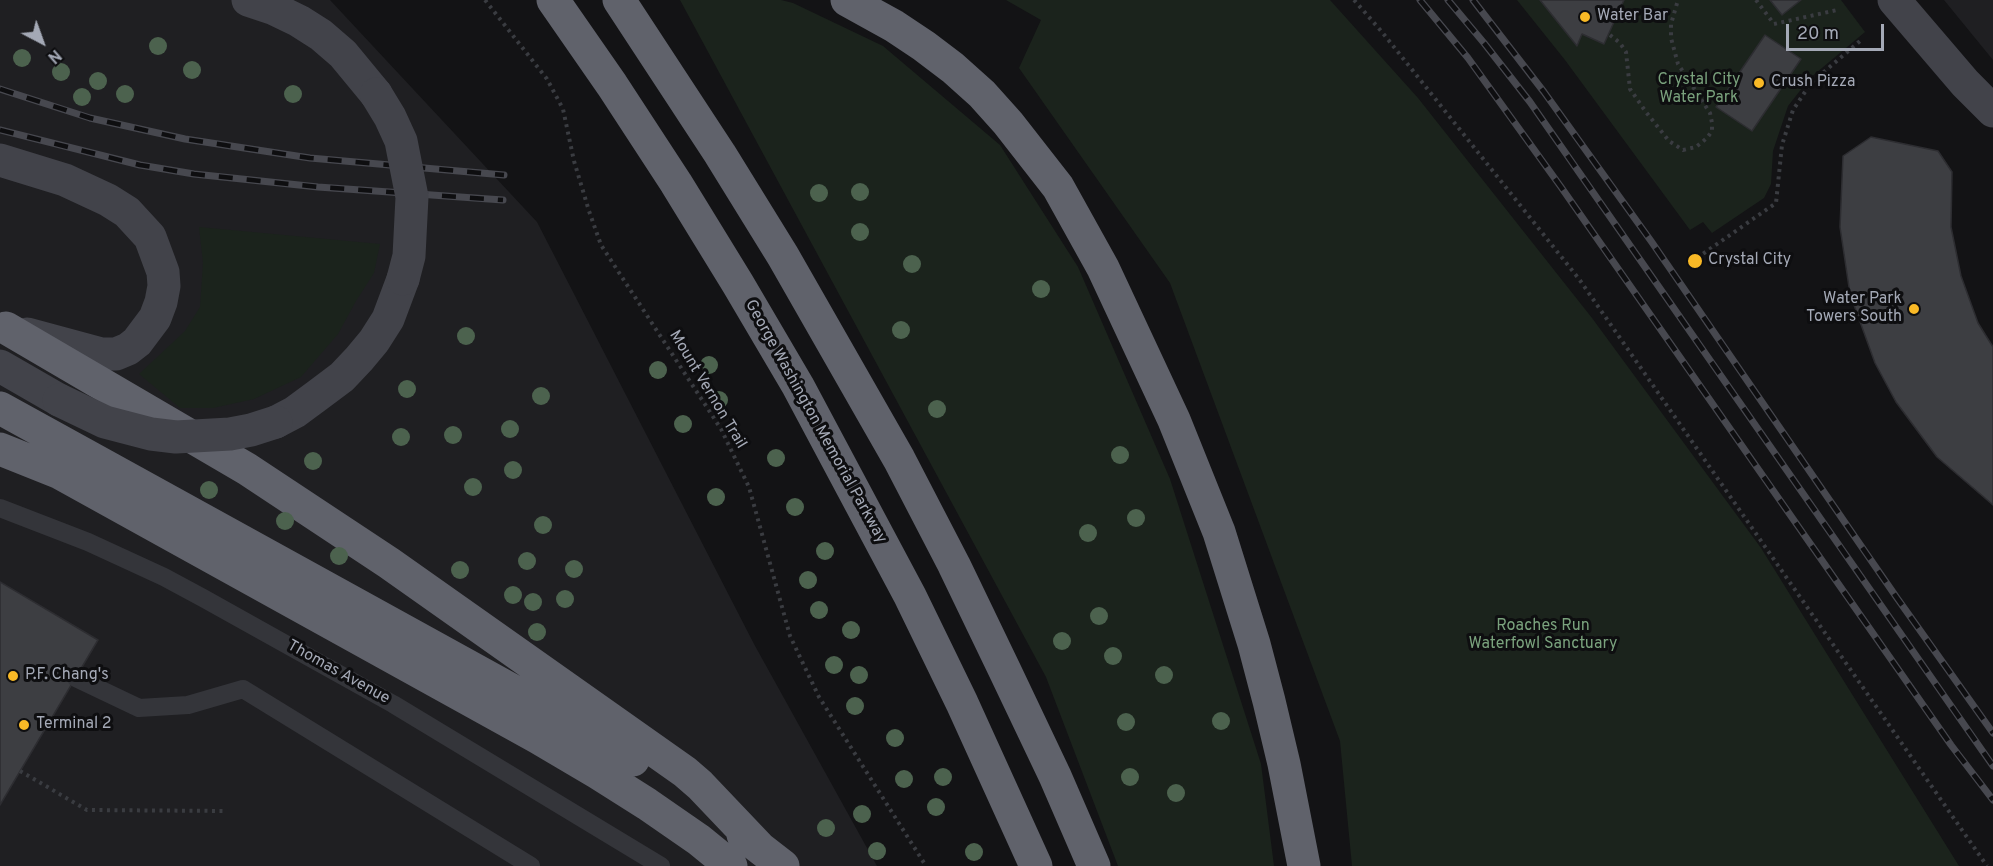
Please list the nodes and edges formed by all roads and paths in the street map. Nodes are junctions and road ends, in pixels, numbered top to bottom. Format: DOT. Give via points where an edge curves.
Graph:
graph roads {
  1 [pos="248,0"];
  2 [pos="485,0"];
  3 [pos="554,0"];
  4 [pos="619,0"];
  5 [pos="847,0"];
  6 [pos="1354,0"];
  7 [pos="1678,0"];
  8 [pos="1756,0"];
  9 [pos="1894,0"];
  10 [pos="1837,10"];
  11 [pos="1610,35"];
  12 [pos="1860,41"];
  13 [pos="1993,111"];
  14 [pos="0,160"];
  15 [pos="1697,258"];
  16 [pos="3,326"];
  17 [pos="0,366"];
  18 [pos="0,408"];
  19 [pos="0,449"];
  20 [pos="0,508"];
  21 [pos="75,678"];
  22 [pos="20,771"];
  23 [pos="227,811"];
  24 [pos="771,856"];
  25 [pos="531,866"];
  26 [pos="661,866"];
  27 [pos="730,866"];
  28 [pos="926,866"];
  29 [pos="1036,866"];
  30 [pos="1094,866"];
  31 [pos="1304,866"];
  32 [pos="1987,866"];
  1 -- 17 [label="main road, bridge" via="272,8 321,35 343,54 376,94 401,141 412,197 409,256 388,319 374,341 342,377 295,412 276,422 230,434 176,437 105,422"];
  2 -- 28 [label="path, Mount Vernon Trail" via="547,79 563,109 588,211 601,245 721,429 749,487 790,636 819,697"];
  3 -- 29 [label="highway, George Washington Memorial Parkway" via="676,183 804,397 910,596"];
  4 -- 30 [label="highway" via="783,256 899,459 1006,673"];
  5 -- 31 [label="highway" via="924,46 982,94 1058,187 1103,268 1174,420 1226,553 1269,700"];
  6 -- 32 [label="path" via="1579,279"];
  7 -- 11 [label="path" via="1671,24 1678,64 1710,113 1712,123 1712,131 1696,147 1683,150 1669,141 1646,112 1630,88 1626,52"];
  8 -- 10 [label="path" via="1774,24"];
  9 -- 13 [label="main road"];
  12 -- 15 [label="path" via="1811,83 1793,110 1782,145 1776,203"];
  14 -- 16 [label="main road" via="65,180 127,212 150,237 160,261 164,286 155,318 146,332 138,342 116,354 101,354"];
  16 -- 24 [label="highway" via="247,469 408,576 685,772"];
  18 -- 24 [label="highway" via="575,725 686,794"];
  19 -- 27 [label="highway" via="60,473 537,737 647,804"];
  20 -- 26 [label="lane, Thomas Avenue" via="88,542 193,593 383,698"];
  21 -- 25 [label="lane" via="139,708 188,705 243,689"];
  22 -- 23 [label="path" via="87,810"];
}
